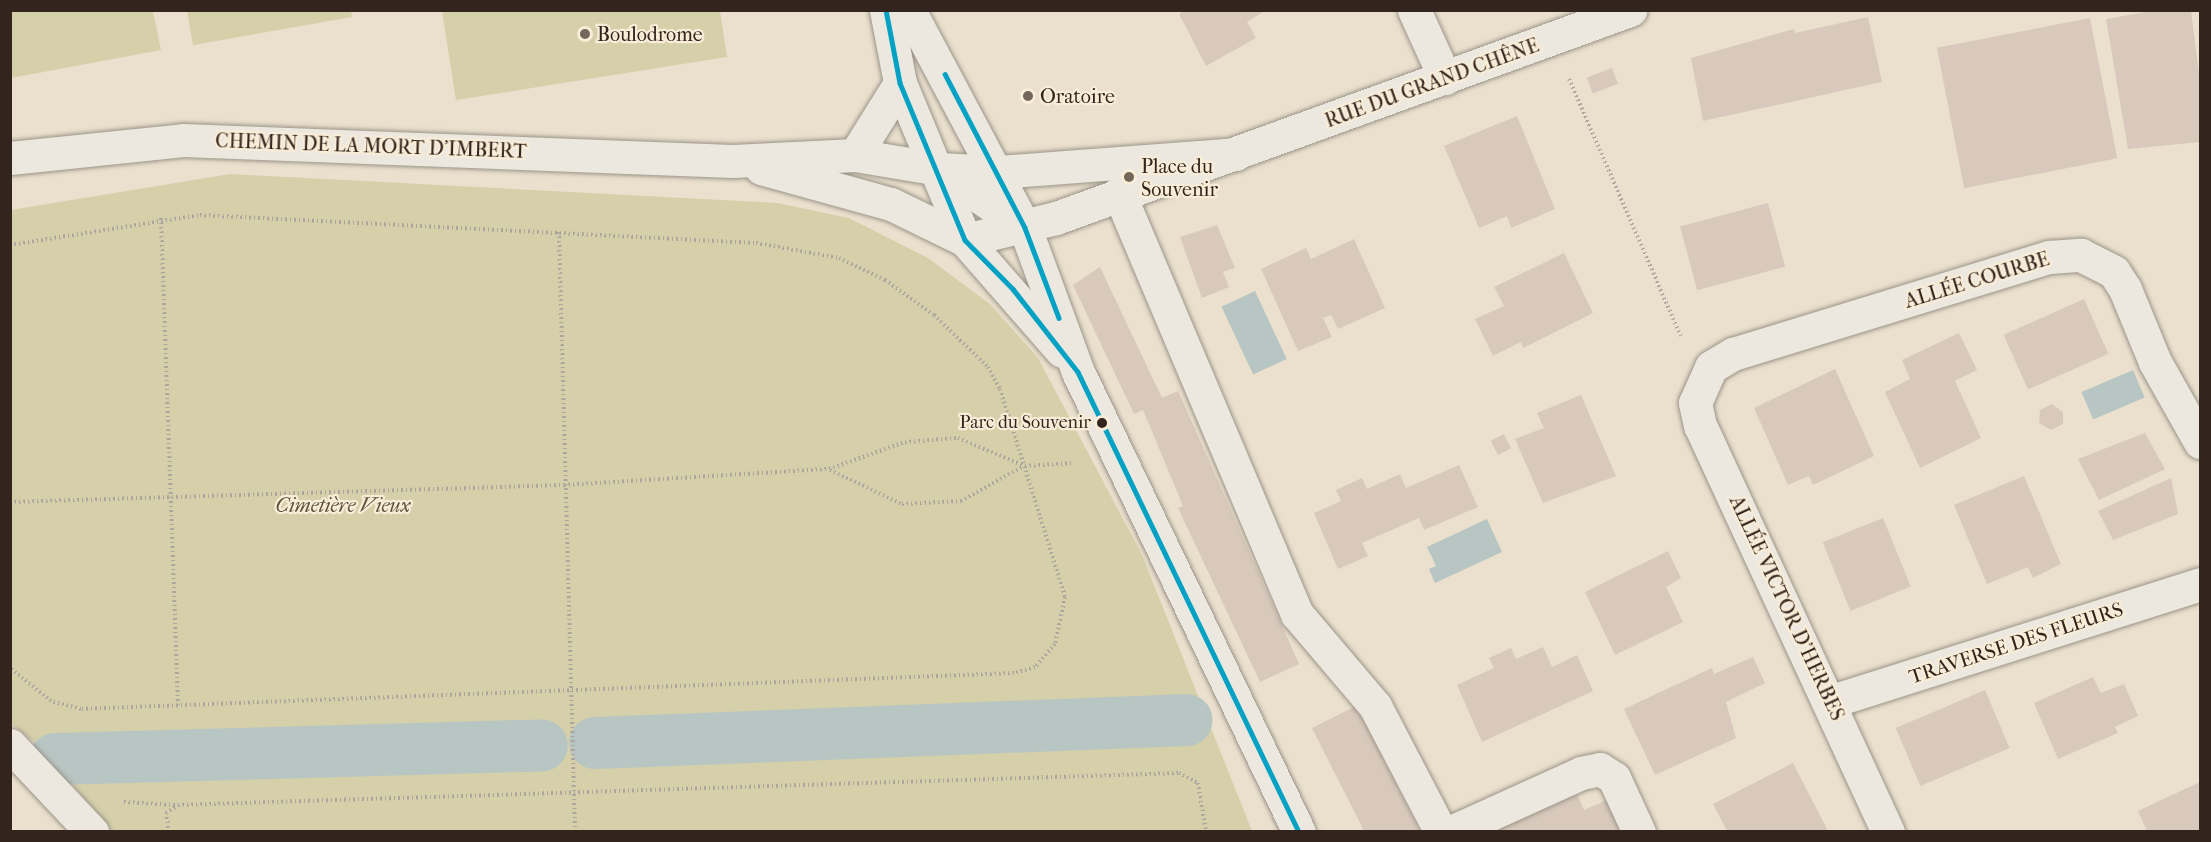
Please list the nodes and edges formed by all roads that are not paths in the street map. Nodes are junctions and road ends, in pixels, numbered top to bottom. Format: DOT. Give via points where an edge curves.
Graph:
graph roads {
  1 [pos="886,10"];
  2 [pos="909,10"];
  3 [pos="1414,10"];
  4 [pos="1630,10"];
  5 [pos="1445,78"];
  6 [pos="900,83"];
  7 [pos="1234,154"];
  8 [pos="855,155"];
  9 [pos="10,158"];
  10 [pos="733,161"];
  11 [pos="939,169"];
  12 [pos="998,172"];
  13 [pos="1119,193"];
  14 [pos="987,202"];
  15 [pos="1025,228"];
  16 [pos="965,240"];
  17 [pos="1078,372"];
  18 [pos="1701,383"];
  19 [pos="2200,442"];
  20 [pos="2200,585"];
  21 [pos="1832,701"];
  22 [pos="15,748"];
  23 [pos="92,831"];
  24 [pos="1299,831"];
  25 [pos="1441,831"];
  26 [pos="1451,831"];
  27 [pos="1639,831"];
  28 [pos="1888,831"];
  1 -- 6 [label="street"];
  2 -- 12 [label="street"];
  3 -- 5 [label="street"];
  4 -- 5 [label="street, RUE DU GRAND CHÊNE"];
  5 -- 7 [label="street, RUE DU GRAND CHÊNE"];
  6 -- 8 [label="street"];
  6 -- 11 [label="street"];
  7 -- 12 [label="street"];
  7 -- 13 [label="street"];
  8 -- 10 [label="street, CHEMIN DE LA MORT D'IMBERT"];
  8 -- 11 [label="street, CHEMIN DE LA MORT D'IMBERT"];
  9 -- 10 [label="street, CHEMIN DE LA MORT D'IMBERT" via="183,140 259,140"];
  10 -- 16 [label="street, CHEMIN DE LA MORT D'IMBERT" via="891,204"];
  11 -- 12 [label="street"];
  11 -- 14 [label="street"];
  11 -- 16 [label="street"];
  12 -- 14 [label="street"];
  12 -- 15 [label="street"];
  13 -- 15 [label="street"];
  13 -- 25 [label="street" via="1297,614 1375,706"];
  14 -- 15 [label="street"];
  14 -- 16 [label="street"];
  15 -- 16 [label="street"];
  15 -- 17 [label="street"];
  16 -- 17 [label="street"];
  17 -- 24 [label="street" via="1124,460"];
  18 -- 19 [label="street, ALLÉE COURBE" via="1711,367 1733,354 2049,257 2081,255 2114,272 2125,289 2155,362"];
  18 -- 21 [label="street, ALLÉE VICTOR D'HERBES" via="1695,403 1700,426"];
  20 -- 21 [label="street, TRAVERSE DES FLEURS"];
  21 -- 28 [label="street, ALLÉE VICTOR D'HERBES"];
  22 -- 23 [label="street"];
  26 -- 27 [label="street" via="1581,772 1600,769 1614,778"];
}
